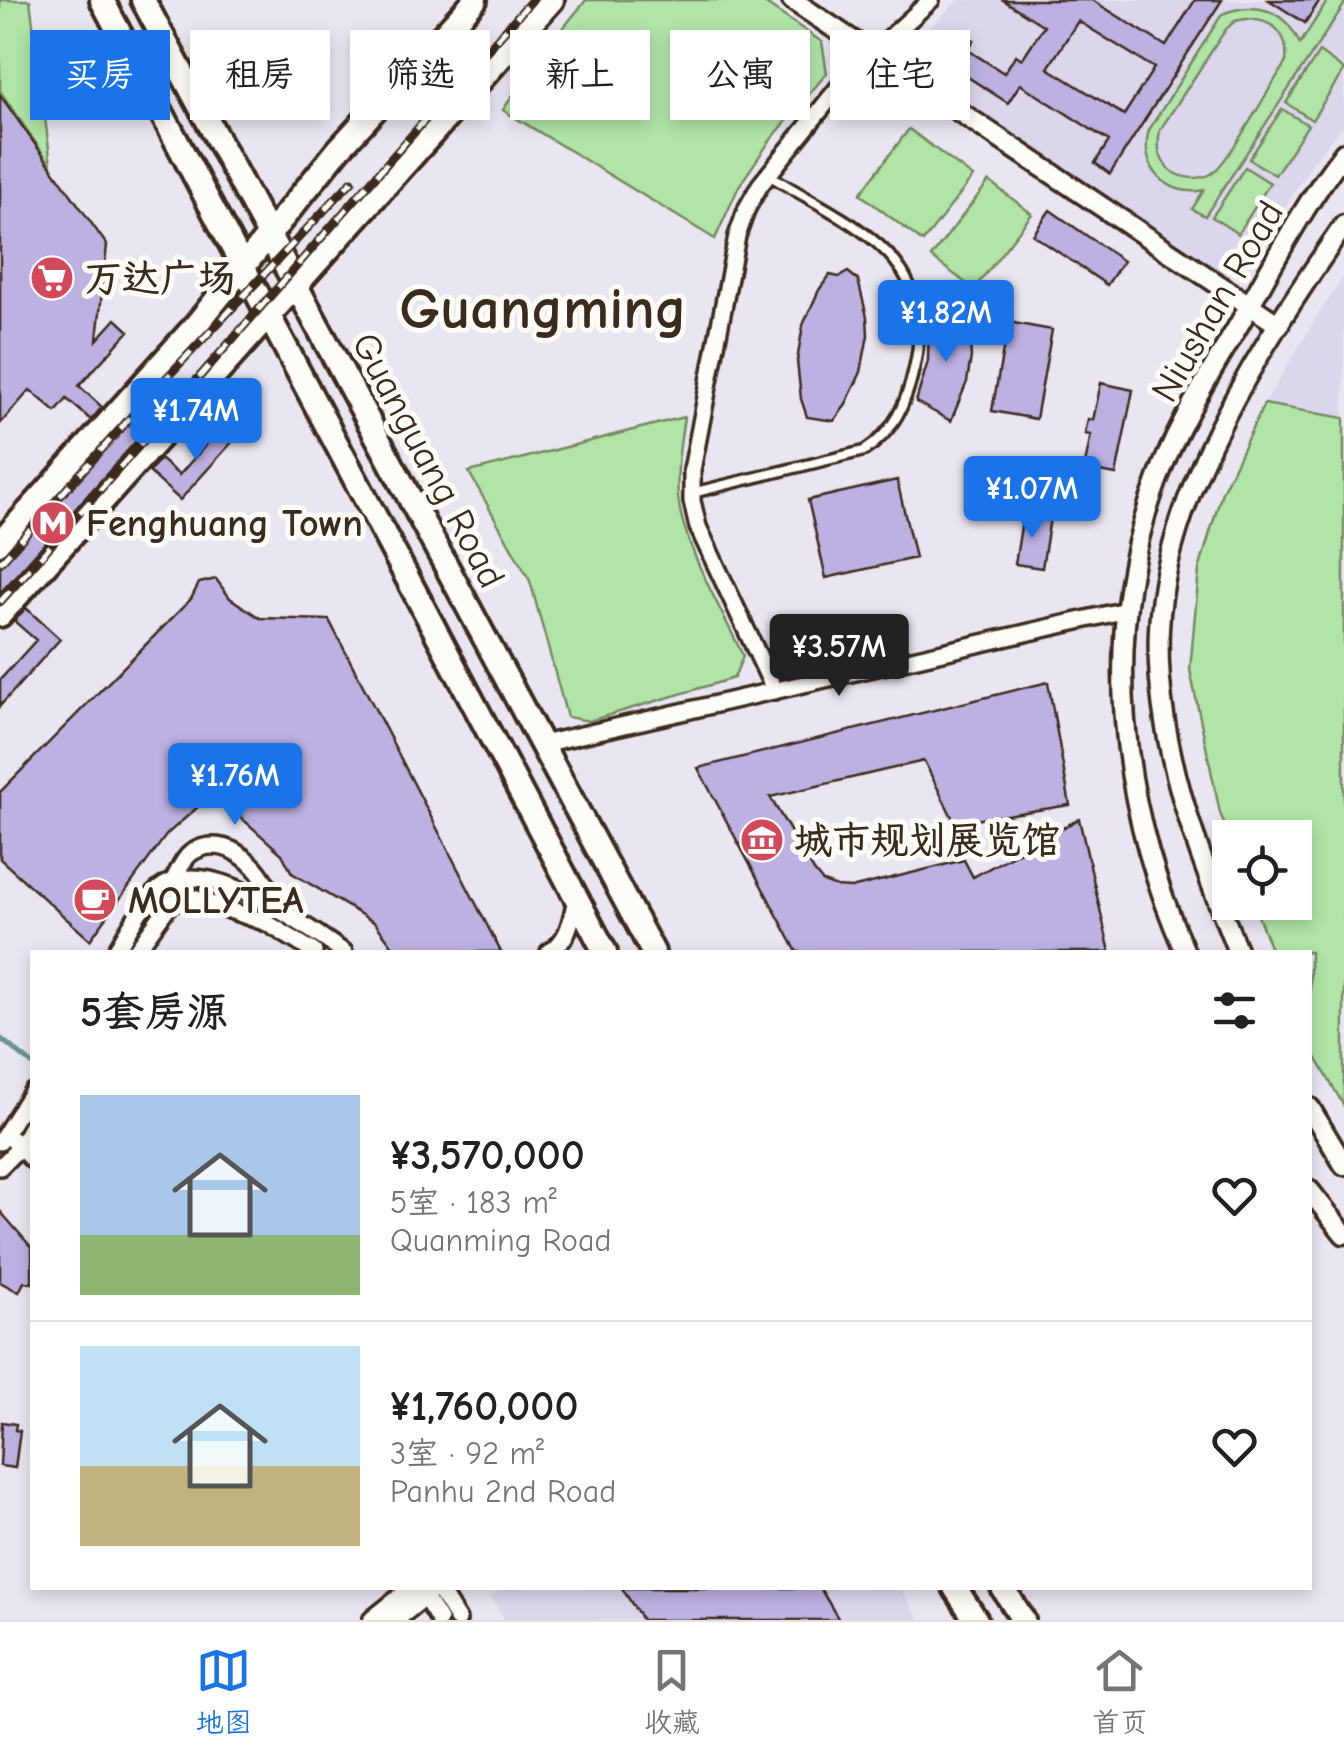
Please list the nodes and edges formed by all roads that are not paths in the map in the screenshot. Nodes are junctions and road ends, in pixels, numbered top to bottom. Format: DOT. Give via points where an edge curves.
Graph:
graph roads {
  1 [pos="102,0"];
  2 [pos="143,0"];
  3 [pos="475,0"];
  4 [pos="552,0"];
  5 [pos="792,0"];
  6 [pos="930,0"];
  7 [pos="836,30"];
  8 [pos="896,30"];
  9 [pos="830,101"];
  10 [pos="970,120"];
  11 [pos="1344,153"];
  12 [pos="769,174"];
  13 [pos="1344,225"];
  14 [pos="269,235"];
  15 [pos="243,267"];
  16 [pos="296,286"];
  17 [pos="1249,306"];
  18 [pos="269,316"];
  19 [pos="1279,325"];
  20 [pos="692,493"];
  21 [pos="0,544"];
  22 [pos="1126,610"];
  23 [pos="0,614"];
  24 [pos="775,691"];
  25 [pos="542,744"];
  26 [pos="173,881"];
  27 [pos="576,898"];
  28 [pos="273,905"];
  29 [pos="116,950"];
  30 [pos="136,950"];
  31 [pos="311,950"];
  32 [pos="341,950"];
  33 [pos="553,950"];
  34 [pos="604,950"];
  35 [pos="652,950"];
  36 [pos="1184,950"];
  37 [pos="1237,950"];
  38 [pos="1312,1111"];
  39 [pos="27,1123"];
  40 [pos="2,1134"];
  41 [pos="20,1147"];
  42 [pos="30,1158"];
  43 [pos="1344,1165"];
  44 [pos="0,1167"];
  45 [pos="1312,1193"];
  46 [pos="1344,1234"];
  47 [pos="427,1590"];
  48 [pos="956,1590"];
  49 [pos="1005,1590"];
  50 [pos="373,1620"];
  51 [pos="394,1620"];
  52 [pos="438,1620"];
  53 [pos="458,1620"];
  54 [pos="976,1620"];
  55 [pos="1023,1620"];
  1 -- 15 [label="main road"];
  2 -- 14 [label="main road, Guanguang Road"];
  3 -- 14 [label="main road"];
  4 -- 16 [label="main road"];
  5 -- 7 [label="street"];
  6 -- 8 [label="street"];
  9 -- 12 [label="street"];
  10 -- 17 [label="street"];
  11 -- 17 [label="street, Niushan Road"];
  12 -- 20 [label="street" via="737,236"];
  12 -- 20 [label="lane" via="894,256 918,307 911,384 891,429 864,452"];
  13 -- 19 [label="street, Niushan Road"];
  14 -- 15 [label="main road"];
  14 -- 16 [label="main road, Guanguang Road"];
  15 -- 18 [label="main road, Guanguang Road"];
  15 -- 21 [label="main road"];
  16 -- 18 [label="main road"];
  16 -- 25 [label="main road, Guanguang Road"];
  17 -- 19 [label="street"];
  17 -- 22 [label="street, Niushan Road" via="1158,478"];
  18 -- 23 [label="main road"];
  18 -- 27 [label="main road, Guanguang Road"];
  19 -- 37 [label="street, Niushan Road" via="1194,486 1165,574 1159,630 1183,808"];
  20 -- 24 [label="street" via="698,528"];
  22 -- 24 [label="street"];
  22 -- 36 [label="street, Niushan Road" via="1128,761 1141,830"];
  24 -- 25 [label="street"];
  25 -- 35 [label="main road, Guanguang Road"];
  26 -- 28 [label="street" via="183,876 224,884"];
  26 -- 28 [label="street" via="187,854 206,846 239,852 271,886"];
  26 -- 29 [label="street" via="141,911"];
  27 -- 33 [label="street" via="566,937"];
  27 -- 34 [label="main road, Guanguang Road"];
  28 -- 32 [label="street"];
  30 -- 31 [label="street" via="170,904 188,896 267,923"];
  38 -- 43 [label="street"];
  39 -- 40 [label="street"];
  39 -- 41 [label="street"];
  40 -- 41 [label="street"];
  41 -- 42 [label="street"];
  41 -- 44 [label="street"];
  45 -- 46 [label="street"];
  47 -- 50 [label="street"];
  47 -- 51 [label="street"];
  47 -- 52 [label="street"];
  47 -- 53 [label="street"];
  48 -- 54 [label="main road"];
  49 -- 55 [label="main road"];
}
